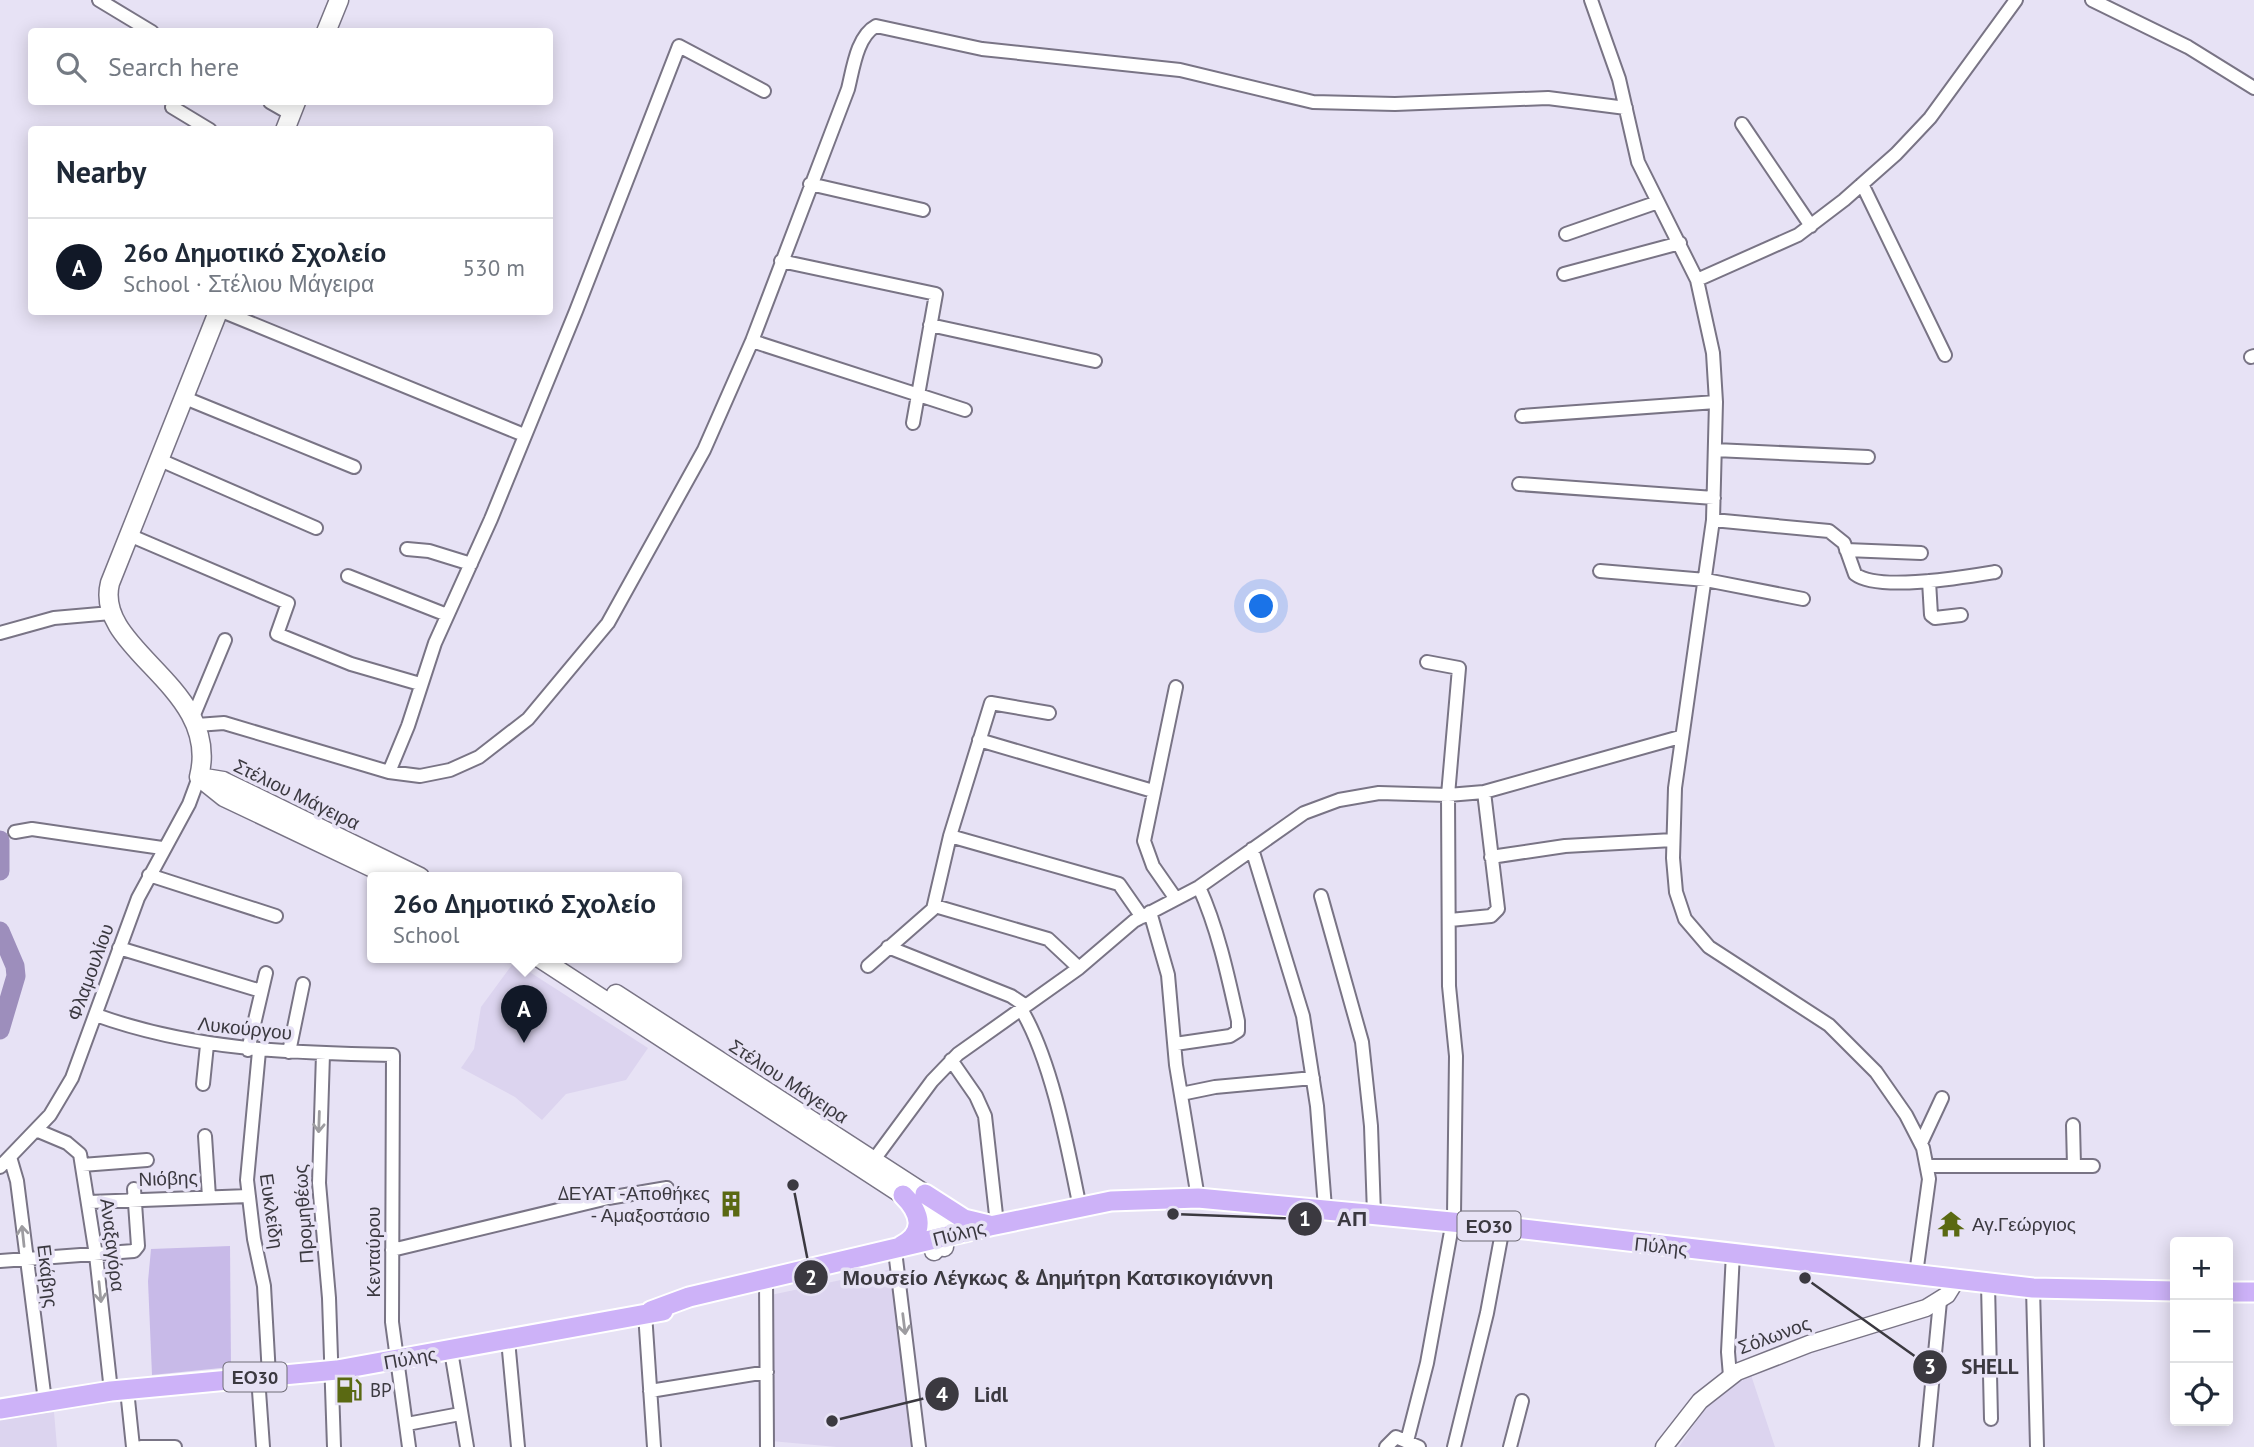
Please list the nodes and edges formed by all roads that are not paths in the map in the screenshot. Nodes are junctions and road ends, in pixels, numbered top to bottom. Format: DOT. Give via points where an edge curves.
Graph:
graph roads {
  1 [pos="99,0"];
  2 [pos="339,0"];
  3 [pos="1591,0"];
  4 [pos="2016,0"];
  5 [pos="2092,0"];
  6 [pos="145,28"];
  7 [pos="328,28"];
  8 [pos="2254,88"];
  9 [pos="764,91"];
  10 [pos="275,105"];
  11 [pos="172,107"];
  12 [pos="1626,108"];
  13 [pos="290,115"];
  14 [pos="1742,124"];
  15 [pos="203,126"];
  16 [pos="810,184"];
  17 [pos="1862,184"];
  18 [pos="1658,202"];
  19 [pos="923,210"];
  20 [pos="1811,226"];
  21 [pos="1566,234"];
  22 [pos="1680,243"];
  23 [pos="781,261"];
  24 [pos="1564,274"];
  25 [pos="1697,280"];
  26 [pos="217,315"];
  27 [pos="231,315"];
  28 [pos="930,324"];
  29 [pos="752,341"];
  30 [pos="1945,355"];
  31 [pos="1095,361"];
  32 [pos="918,395"];
  33 [pos="185,398"];
  34 [pos="1716,402"];
  35 [pos="965,410"];
  36 [pos="1522,416"];
  37 [pos="913,423"];
  38 [pos="524,435"];
  39 [pos="1715,450"];
  40 [pos="1868,457"];
  41 [pos="160,460"];
  42 [pos="355,467"];
  43 [pos="1519,484"];
  44 [pos="1714,498"];
  45 [pos="1713,520"];
  46 [pos="316,528"];
  47 [pos="129,535"];
  48 [pos="407,549"];
  49 [pos="1846,550"];
  50 [pos="1921,553"];
  51 [pos="471,564"];
  52 [pos="1600,571"];
  53 [pos="1995,572"];
  54 [pos="348,576"];
  55 [pos="1706,580"];
  56 [pos="1929,581"];
  57 [pos="1803,598"];
  58 [pos="111,613"];
  59 [pos="447,615"];
  60 [pos="1961,615"];
  61 [pos="0,633"];
  62 [pos="225,640"];
  63 [pos="1427,662"];
  64 [pos="420,684"];
  65 [pos="1176,687"];
  66 [pos="1049,713"];
  67 [pos="195,721"];
  68 [pos="1681,737"];
  69 [pos="979,740"];
  70 [pos="389,772"];
  71 [pos="200,777"];
  72 [pos="1153,791"];
  73 [pos="1484,792"];
  74 [pos="1448,795"];
  75 [pos="15,832"];
  76 [pos="950,836"];
  77 [pos="1673,840"];
  78 [pos="162,848"];
  79 [pos="1252,849"];
  80 [pos="1491,858"];
  81 [pos="382,872"];
  82 [pos="410,872"];
  83 [pos="149,874"];
  84 [pos="1199,887"];
  85 [pos="1321,896"];
  86 [pos="1176,899"];
  87 [pos="935,906"];
  88 [pos="1146,915"];
  89 [pos="276,916"];
  90 [pos="1450,920"];
  91 [pos="888,947"];
  92 [pos="119,948"];
  93 [pos="547,963"];
  94 [pos="569,963"];
  95 [pos="868,966"];
  96 [pos="1079,968"];
  97 [pos="267,973"];
  98 [pos="303,984"];
  99 [pos="261,991"];
  100 [pos="1024,1008"];
  101 [pos="96,1015"];
  102 [pos="1175,1044"];
  103 [pos="208,1045"];
  104 [pos="254,1051"];
  105 [pos="289,1052"];
  106 [pos="323,1054"];
  107 [pos="393,1055"];
  108 [pos="951,1060"];
  109 [pos="1313,1078"];
  110 [pos="203,1084"];
  111 [pos="1181,1094"];
  112 [pos="1942,1098"];
  113 [pos="2073,1125"];
  114 [pos="36,1130"];
  115 [pos="205,1136"];
  116 [pos="1921,1143"];
  117 [pos="147,1160"];
  118 [pos="873,1161"];
  119 [pos="5,1162"];
  120 [pos="82,1165"];
  121 [pos="1927,1166"];
  122 [pos="2074,1166"];
  123 [pos="2093,1166"];
  124 [pos="667,1188"];
  125 [pos="134,1194"];
  126 [pos="925,1194"];
  127 [pos="903,1195"];
  128 [pos="249,1196"];
  129 [pos="209,1197"];
  130 [pos="1198,1198"];
  131 [pos="1148,1200"];
  132 [pos="89,1202"];
  133 [pos="1080,1208"];
  134 [pos="1325,1208"];
  135 [pos="1374,1214"];
  136 [pos="1453,1223"];
  137 [pos="993,1225"];
  138 [pos="1503,1227"];
  139 [pos="939,1244"];
  140 [pos="392,1250"];
  141 [pos="898,1253"];
  142 [pos="1734,1253"];
  143 [pos="96,1255"];
  144 [pos="26,1260"];
  145 [pos="0,1261"];
  146 [pos="1916,1275"];
  147 [pos="1957,1279"];
  148 [pos="1988,1284"];
  149 [pos="766,1285"];
  150 [pos="2033,1288"];
  151 [pos="2170,1291"];
  152 [pos="2233,1292"];
  153 [pos="2254,1292"];
  154 [pos="1940,1301"];
  155 [pos="648,1312"];
  156 [pos="508,1340"];
  157 [pos="451,1351"];
  158 [pos="398,1361"];
  159 [pos="331,1371"];
  160 [pos="767,1371"];
  161 [pos="263,1376"];
  162 [pos="1730,1376"];
  163 [pos="119,1391"];
  164 [pos="650,1391"];
  165 [pos="45,1401"];
  166 [pos="1522,1401"];
  167 [pos="0,1409"];
  168 [pos="460,1415"];
  169 [pos="1991,1419"];
  170 [pos="407,1424"];
  171 [pos="1407,1441"];
  172 [pos="133,1447"];
  173 [pos="141,1447"];
  174 [pos="175,1447"];
  175 [pos="263,1447"];
  176 [pos="334,1447"];
  177 [pos="409,1447"];
  178 [pos="467,1447"];
  179 [pos="518,1447"];
  180 [pos="654,1447"];
  181 [pos="767,1447"];
  182 [pos="919,1447"];
  183 [pos="1386,1447"];
  184 [pos="1419,1447"];
  185 [pos="1453,1447"];
  186 [pos="1510,1447"];
  187 [pos="1664,1447"];
  188 [pos="1926,1447"];
  189 [pos="2037,1447"];
  1 -- 6 [label="street"];
  2 -- 7 [label="main road"];
  3 -- 12 [label="street"];
  4 -- 17 [label="street" via="1930,118"];
  5 -- 8 [label="street" via="2188,47"];
  9 -- 38 [label="street" via="679,46"];
  10 -- 13 [label="street"];
  11 -- 15 [label="street"];
  12 -- 16 [label="street" via="1548,99 1312,102 1180,70 982,49 882,25 866,33"];
  12 -- 18 [label="street" via="1638,162"];
  14 -- 20 [label="street"];
  16 -- 19 [label="street"];
  16 -- 23 [label="street"];
  17 -- 20 [label="street"];
  17 -- 30 [label="street"];
  18 -- 21 [label="street"];
  18 -- 22 [label="street"];
  20 -- 25 [label="street"];
  22 -- 24 [label="street"];
  22 -- 25 [label="street"];
  23 -- 28 [label="street" via="936,294"];
  23 -- 29 [label="street"];
  25 -- 34 [label="street" via="1710,330"];
  26 -- 33 [label="main road"];
  27 -- 38 [label="street"];
  28 -- 31 [label="street"];
  28 -- 32 [label="street"];
  29 -- 32 [label="street"];
  29 -- 70 [label="street" via="704,450 635,576 602,632 570,671 528,719 479,757 420,776"];
  32 -- 35 [label="street"];
  32 -- 37 [label="street"];
  33 -- 41 [label="main road"];
  33 -- 42 [label="street"];
  34 -- 36 [label="street"];
  34 -- 39 [label="street"];
  38 -- 51 [label="street"];
  39 -- 40 [label="street"];
  39 -- 44 [label="street"];
  41 -- 46 [label="street"];
  41 -- 47 [label="main road"];
  43 -- 44 [label="street"];
  44 -- 45 [label="street"];
  45 -- 49 [label="street" via="1822,529 1837,536"];
  45 -- 55 [label="street"];
  47 -- 58 [label="main road" via="108,590"];
  47 -- 64 [label="street" via="288,603 277,634 351,664"];
  48 -- 51 [label="street"];
  49 -- 50 [label="street"];
  49 -- 56 [label="street" via="1859,578"];
  51 -- 59 [label="street"];
  52 -- 55 [label="street"];
  53 -- 56 [label="street"];
  54 -- 59 [label="street"];
  55 -- 57 [label="street"];
  55 -- 68 [label="street"];
  56 -- 60 [label="street" via="1931,615"];
  58 -- 61 [label="street" via="54,618"];
  58 -- 67 [label="main road"];
  59 -- 64 [label="street"];
  62 -- 67 [label="street"];
  63 -- 74 [label="street" via="1459,668"];
  64 -- 70 [label="street"];
  65 -- 72 [label="street"];
  66 -- 69 [label="street" via="991,702"];
  67 -- 70 [label="street" via="232,725"];
  67 -- 71 [label="main road" via="203,752"];
  68 -- 73 [label="street"];
  68 -- 77 [label="street"];
  69 -- 72 [label="street"];
  69 -- 76 [label="street"];
  71 -- 78 [label="street, Φλαμουλίου"];
  71 -- 81 [label="main road, Στέλιου Μάγειρα" via="224,797"];
  71 -- 82 [label="main road, Στέλιου Μάγειρα" via="223,781"];
  72 -- 86 [label="street" via="1145,850"];
  73 -- 74 [label="street"];
  73 -- 80 [label="street"];
  74 -- 79 [label="street" via="1397,792 1339,800 1304,813"];
  74 -- 90 [label="street"];
  75 -- 78 [label="street" via="32,830"];
  76 -- 87 [label="street"];
  76 -- 88 [label="street" via="1106,878 1119,884"];
  77 -- 80 [label="street" via="1565,846"];
  77 -- 116 [label="street" via="1676,892 1694,931 1726,960 1802,1005 1843,1037 1889,1089"];
  78 -- 83 [label="street, Φλαμουλίου"];
  79 -- 84 [label="street"];
  79 -- 109 [label="street" via="1297,993"];
  80 -- 90 [label="street" via="1495,914"];
  83 -- 89 [label="street"];
  83 -- 92 [label="street, Φλαμουλίου"];
  84 -- 86 [label="street"];
  84 -- 102 [label="street" via="1225,963 1238,1031"];
  85 -- 135 [label="street" via="1363,1042"];
  86 -- 88 [label="street"];
  87 -- 91 [label="street"];
  87 -- 96 [label="street" via="1048,939"];
  88 -- 96 [label="street"];
  88 -- 102 [label="street" via="1168,975"];
  90 -- 136 [label="street" via="1449,986 1456,1056"];
  91 -- 95 [label="street"];
  91 -- 100 [label="street" via="1012,996"];
  92 -- 99 [label="street"];
  92 -- 101 [label="street, Φλαμουλίου"];
  93 -- 127 [label="main road, Στέλιου Μάγειρα"];
  94 -- 118 [label="main road, Στέλιου Μάγειρα"];
  96 -- 100 [label="street"];
  97 -- 99 [label="street, Ευκλείδη"];
  98 -- 105 [label="street"];
  99 -- 104 [label="street, Ευκλείδη"];
  100 -- 108 [label="street"];
  100 -- 133 [label="street" via="1059,1116"];
  101 -- 103 [label="street, Λυκούργου"];
  101 -- 114 [label="street, Φλαμουλίου" via="72,1078"];
  102 -- 111 [label="street"];
  103 -- 104 [label="street, Λυκούργου"];
  103 -- 110 [label="street"];
  104 -- 105 [label="street, Λυκούργου"];
  104 -- 128 [label="street, Ευκλείδη"];
  105 -- 106 [label="street, Λυκούργου"];
  106 -- 107 [label="street, Λυκούργου"];
  106 -- 159 [label="street, Προμηθέως, one-way" via="319,1183"];
  107 -- 140 [label="street, Κενταύρου"];
  108 -- 118 [label="street"];
  108 -- 137 [label="street" via="985,1116"];
  109 -- 111 [label="street"];
  109 -- 134 [label="street"];
  111 -- 130 [label="street"];
  112 -- 116 [label="street"];
  113 -- 122 [label="street"];
  114 -- 119 [label="street, Φλαμουλίου"];
  114 -- 120 [label="street" via="75,1148"];
  115 -- 129 [label="street"];
  116 -- 121 [label="street"];
  117 -- 120 [label="street"];
  118 -- 126 [label="main road, Στέλιου Μάγειρα"];
  144 -- 119 [label="street, Εκάβης, one-way" via="17,1181"];
  120 -- 132 [label="street, Αναξαγόρα"];
  121 -- 122 [label="street"];
  121 -- 146 [label="street" via="1928,1197"];
  122 -- 123 [label="street"];
  124 -- 140 [label="street"];
  125 -- 129 [label="street, Νιόβης"];
  125 -- 132 [label="street, Νιόβης"];
  125 -- 143 [label="street" via="137,1250"];
  126 -- 137 [label="main road" via="964,1219"];
  126 -- 139 [label="main road" via="940,1214"];
  127 -- 139 [label="main road, Στέλιου Μάγειρα" via="924,1211"];
  127 -- 141 [label="main road" via="916,1211 920,1226"];
  128 -- 129 [label="street, Νιόβης"];
  128 -- 161 [label="street, Ευκλείδη" via="264,1286"];
  130 -- 131 [label="main road, Πύλης / ΕΟ30"];
  130 -- 134 [label="main road, Πύλης / ΕΟ30"];
  131 -- 133 [label="main road, Πύλης / ΕΟ30" via="1123,1199"];
  131 -- 139 [label="main road, Πύλης / ΕΟ30" via="1126,1210"];
  132 -- 143 [label="street, Αναξαγόρα"];
  133 -- 137 [label="main road, Πύλης / ΕΟ30"];
  134 -- 135 [label="main road, Πύλης / ΕΟ30"];
  135 -- 136 [label="main road, Πύλης / ΕΟ30"];
  136 -- 138 [label="main road, Πύλης / ΕΟ30"];
  136 -- 171 [label="street"];
  137 -- 139 [label="main road, Πύλης / ΕΟ30"];
  138 -- 142 [label="main road, Πύλης / ΕΟ30"];
  138 -- 185 [label="street"];
  139 -- 141 [label="main road, Πύλης / ΕΟ30"];
  140 -- 158 [label="street, Κενταύρου" via="392,1321"];
  141 -- 149 [label="main road, Πύλης / ΕΟ30"];
  141 -- 182 [label="street, one-way"];
  142 -- 146 [label="main road, Πύλης / ΕΟ30"];
  142 -- 162 [label="street"];
  143 -- 144 [label="street"];
  143 -- 163 [label="street, Αναξαγόρα, one-way"];
  144 -- 145 [label="street"];
  144 -- 165 [label="street, Εκάβης"];
  146 -- 147 [label="main road, Πύλης / ΕΟ30"];
  147 -- 148 [label="main road, Πύλης / ΕΟ30"];
  147 -- 154 [label="street"];
  148 -- 150 [label="main road, Πύλης / ΕΟ30"];
  148 -- 169 [label="street"];
  149 -- 155 [label="main road, Πύλης / ΕΟ30" via="671,1301"];
  149 -- 160 [label="street"];
  150 -- 151 [label="main road, Πύλης / ΕΟ30"];
  150 -- 189 [label="street"];
  152 -- 153 [label="main road"];
  154 -- 162 [label="street, Σόλωνος" via="1781,1353"];
  154 -- 188 [label="street"];
  155 -- 156 [label="main road, Πύλης / ΕΟ30"];
  155 -- 164 [label="street"];
  156 -- 157 [label="main road, Πύλης / ΕΟ30"];
  156 -- 179 [label="street"];
  157 -- 158 [label="main road, Πύλης / ΕΟ30"];
  157 -- 168 [label="street"];
  158 -- 159 [label="main road, Πύλης / ΕΟ30"];
  158 -- 170 [label="street, Κενταύρου"];
  159 -- 161 [label="main road, Πύλης / ΕΟ30"];
  159 -- 176 [label="street, Προμηθέως"];
  160 -- 164 [label="street"];
  160 -- 181 [label="street"];
  161 -- 163 [label="main road, Πύλης / ΕΟ30"];
  161 -- 175 [label="street, Ευκλείδη"];
  162 -- 187 [label="street, Σόλωνος" via="1700,1401"];
  163 -- 165 [label="main road, Πύλης / ΕΟ30"];
  163 -- 172 [label="street, Αναξαγόρα"];
  164 -- 180 [label="street"];
  165 -- 167 [label="main road, Πύλης / ΕΟ30"];
  166 -- 186 [label="street"];
  168 -- 170 [label="street"];
  168 -- 178 [label="street"];
  170 -- 177 [label="street, Κενταύρου"];
  171 -- 183 [label="street" via="1392,1438"];
  171 -- 184 [label="street"];
  173 -- 174 [label="street"];
}
